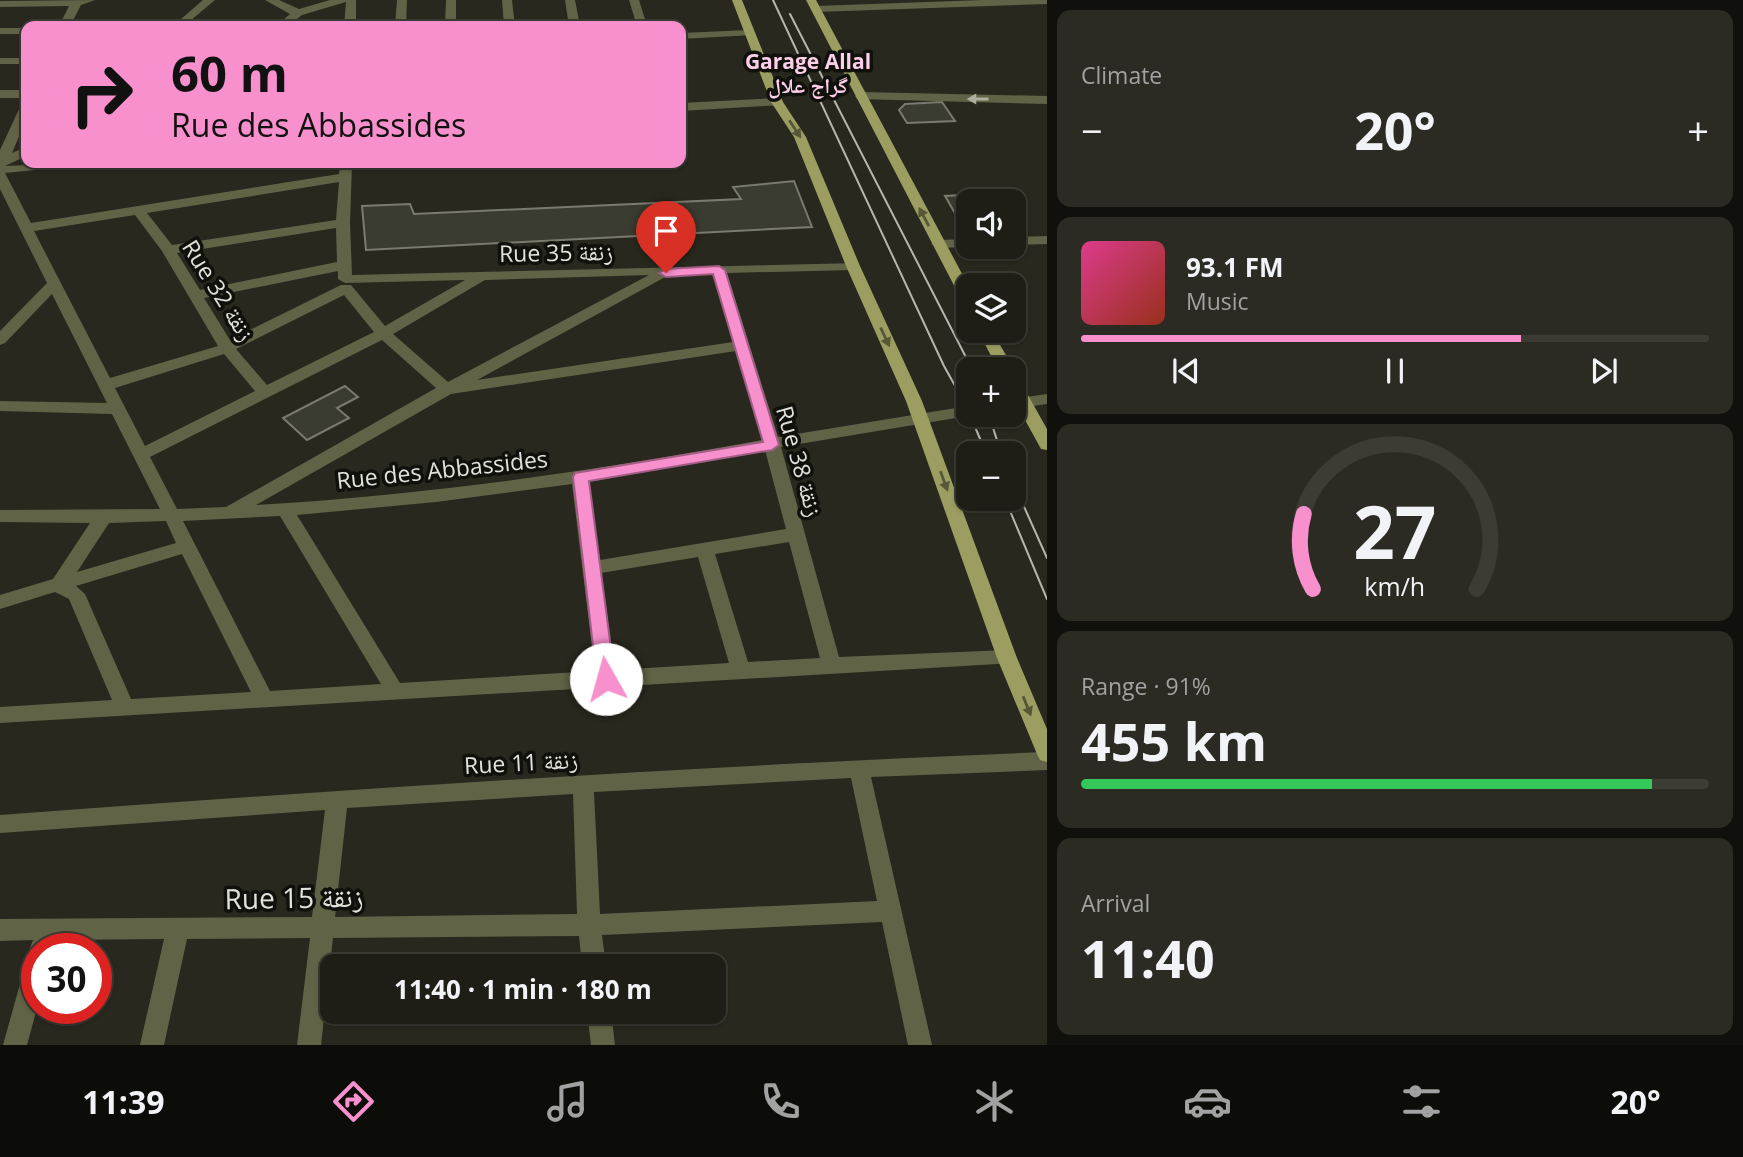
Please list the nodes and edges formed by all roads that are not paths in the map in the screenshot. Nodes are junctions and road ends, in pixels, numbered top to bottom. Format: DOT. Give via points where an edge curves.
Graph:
graph roads {
  1 [pos="90,0"];
  2 [pos="210,0"];
  3 [pos="270,0"];
  4 [pos="342,0"];
  5 [pos="351,0"];
  6 [pos="402,0"];
  7 [pos="451,0"];
  8 [pos="507,0"];
  9 [pos="570,0"];
  10 [pos="634,0"];
  11 [pos="737,0"];
  12 [pos="78,1"];
  13 [pos="1046,1"];
  14 [pos="0,4"];
  15 [pos="814,5"];
  16 [pos="298,13"];
  17 [pos="68,21"];
  18 [pos="184,21"];
  19 [pos="288,21"];
  20 [pos="297,21"];
  21 [pos="351,21"];
  22 [pos="401,21"];
  23 [pos="451,21"];
  24 [pos="509,21"];
  25 [pos="574,21"];
  26 [pos="640,21"];
  27 [pos="21,31"];
  28 [pos="0,32"];
  29 [pos="749,33"];
  30 [pos="686,36"];
  31 [pos="0,61"];
  32 [pos="21,61"];
  33 [pos="0,94"];
  34 [pos="21,94"];
  35 [pos="861,96"];
  36 [pos="1046,100"];
  37 [pos="777,102"];
  38 [pos="686,107"];
  39 [pos="21,118"];
  40 [pos="16,128"];
  41 [pos="0,129"];
  42 [pos="21,154"];
  43 [pos="21,166"];
  44 [pos="0,168"];
  45 [pos="345,170"];
  46 [pos="138,210"];
  47 [pos="343,223"];
  48 [pos="26,228"];
  49 [pos="1046,240"];
  50 [pos="1026,241"];
  51 [pos="956,243"];
  52 [pos="939,244"];
  53 [pos="167,250"];
  54 [pos="853,266"];
  55 [pos="719,270"];
  56 [pos="666,273"];
  57 [pos="482,276"];
  58 [pos="956,276"];
  59 [pos="345,277"];
  60 [pos="54,284"];
  61 [pos="194,296"];
  62 [pos="7,323"];
  63 [pos="383,333"];
  64 [pos="0,340"];
  65 [pos="740,346"];
  66 [pos="227,348"];
  67 [pos="106,385"];
  68 [pos="447,389"];
  69 [pos="264,393"];
  70 [pos="1046,399"];
  71 [pos="1026,403"];
  72 [pos="0,406"];
  73 [pos="117,409"];
  74 [pos="956,412"];
  75 [pos="1026,416"];
  76 [pos="920,417"];
  77 [pos="772,445"];
  78 [pos="1046,445"];
  79 [pos="141,455"];
  80 [pos="580,477"];
  81 [pos="285,509"];
  82 [pos="225,514"];
  83 [pos="0,516"];
  84 [pos="172,517"];
  85 [pos="102,519"];
  86 [pos="796,534"];
  87 [pos="187,546"];
  88 [pos="705,549"];
  89 [pos="592,568"];
  90 [pos="58,586"];
  91 [pos="0,603"];
  92 [pos="1007,657"];
  93 [pos="832,665"];
  94 [pos="741,671"];
  95 [pos="606,679"];
  96 [pos="395,691"];
  97 [pos="264,699"];
  98 [pos="125,707"];
  99 [pos="0,715"];
  100 [pos="1046,754"];
  101 [pos="1046,761"];
  102 [pos="859,768"];
  103 [pos="583,785"];
  104 [pos="337,799"];
  105 [pos="0,824"];
  106 [pos="890,911"];
  107 [pos="589,925"];
  108 [pos="322,926"];
  109 [pos="178,929"];
  110 [pos="0,930"];
  111 [pos="21,934"];
  112 [pos="112,934"];
  113 [pos="593,954"];
  114 [pos="21,1023"];
  115 [pos="600,1024"];
  116 [pos="15,1045"];
  117 [pos="152,1045"];
  118 [pos="309,1045"];
  119 [pos="603,1045"];
  120 [pos="920,1045"];
  1 -- 12 [label="street"];
  2 -- 18 [label="street"];
  3 -- 16 [label="street"];
  4 -- 16 [label="street"];
  5 -- 21 [label="street"];
  6 -- 22 [label="street"];
  7 -- 23 [label="street"];
  8 -- 24 [label="street"];
  9 -- 25 [label="street"];
  10 -- 26 [label="street"];
  11 -- 29 [label="main road"];
  12 -- 14 [label="street"];
  12 -- 17 [label="street"];
  13 -- 15 [label="street"];
  15 -- 35 [label="main road"];
  16 -- 19 [label="street"];
  16 -- 20 [label="street"];
  27 -- 28 [label="street"];
  29 -- 30 [label="street"];
  29 -- 37 [label="main road"];
  31 -- 32 [label="street"];
  33 -- 34 [label="street"];
  36 -- 35 [label="street, one-way"];
  52 -- 35 [label="main road, one-way"];
  37 -- 38 [label="street"];
  37 -- 54 [label="main road, one-way" via="800,137"];
  39 -- 40 [label="street"];
  40 -- 41 [label="street"];
  40 -- 44 [label="street"];
  42 -- 44 [label="street"];
  43 -- 44 [label="street"];
  44 -- 48 [label="street"];
  45 -- 46 [label="street"];
  45 -- 47 [label="street"];
  46 -- 48 [label="street"];
  46 -- 53 [label="street, Rue 32 زنقة"];
  47 -- 53 [label="street"];
  47 -- 59 [label="street"];
  48 -- 60 [label="street"];
  49 -- 50 [label="street"];
  51 -- 52 [label="street"];
  52 -- 58 [label="main road"];
  53 -- 61 [label="street, Rue 32 زنقة"];
  54 -- 55 [label="street, Rue 35 زنقة"];
  54 -- 76 [label="main road, one-way"];
  55 -- 56 [label="street, Rue 35 زنقة"];
  55 -- 65 [label="street, Rue 38 زنقة"];
  56 -- 57 [label="street, Rue 35 زنقة"];
  56 -- 68 [label="street"];
  57 -- 59 [label="street, Rue 35 زنقة"];
  57 -- 63 [label="street"];
  59 -- 61 [label="street, Rue 35 زنقة"];
  59 -- 63 [label="street"];
  59 -- 66 [label="street"];
  60 -- 62 [label="street"];
  60 -- 67 [label="street"];
  61 -- 66 [label="street, Rue 32 زنقة"];
  62 -- 64 [label="street"];
  63 -- 68 [label="street"];
  63 -- 69 [label="street"];
  65 -- 68 [label="street"];
  65 -- 77 [label="street, Rue 38 زنقة"];
  66 -- 67 [label="street"];
  66 -- 69 [label="street, Rue 32 زنقة"];
  67 -- 73 [label="street"];
  68 -- 82 [label="street"];
  69 -- 79 [label="street"];
  70 -- 71 [label="street"];
  72 -- 73 [label="street"];
  73 -- 79 [label="street"];
  74 -- 76 [label="street, Rue des Abbassides"];
  75 -- 78 [label="main road"];
  76 -- 77 [label="street, Rue des Abbassides"];
  76 -- 92 [label="main road, one-way"];
  77 -- 80 [label="street, Rue des Abbassides"];
  77 -- 86 [label="street, Rue 38 زنقة"];
  79 -- 84 [label="street"];
  80 -- 81 [label="street, Rue des Abbassides"];
  80 -- 89 [label="street"];
  81 -- 82 [label="street, Rue des Abbassides"];
  81 -- 96 [label="street"];
  82 -- 84 [label="street, Rue des Abbassides"];
  83 -- 85 [label="street, Rue des Abbassides"];
  84 -- 85 [label="street, Rue des Abbassides"];
  84 -- 87 [label="street"];
  85 -- 90 [label="street"];
  86 -- 88 [label="street"];
  86 -- 93 [label="street, Rue 38 زنقة"];
  87 -- 90 [label="street"];
  87 -- 97 [label="street"];
  88 -- 89 [label="street"];
  88 -- 94 [label="street"];
  89 -- 95 [label="street"];
  90 -- 91 [label="street"];
  90 -- 98 [label="street" via="76,594"];
  92 -- 93 [label="street"];
  92 -- 100 [label="main road, one-way"];
  93 -- 94 [label="street"];
  94 -- 95 [label="street"];
  95 -- 96 [label="street"];
  96 -- 97 [label="street"];
  97 -- 98 [label="street"];
  98 -- 99 [label="street"];
  101 -- 102 [label="street, Rue 11 زنقة"];
  102 -- 103 [label="street, Rue 11 زنقة"];
  102 -- 106 [label="street"];
  103 -- 104 [label="street, Rue 11 زنقة"];
  103 -- 107 [label="street"];
  104 -- 105 [label="street, Rue 11 زنقة"];
  104 -- 108 [label="street"];
  106 -- 107 [label="street, Rue 15 زنقة"];
  106 -- 120 [label="street"];
  107 -- 108 [label="street, Rue 15 زنقة"];
  107 -- 113 [label="street"];
  108 -- 109 [label="street, Rue 15 زنقة"];
  108 -- 118 [label="street"];
  109 -- 112 [label="street, Rue 15 زنقة"];
  109 -- 117 [label="street"];
  110 -- 111 [label="street, Rue 15 زنقة"];
  114 -- 116 [label="street"];
  115 -- 119 [label="street"];
}
